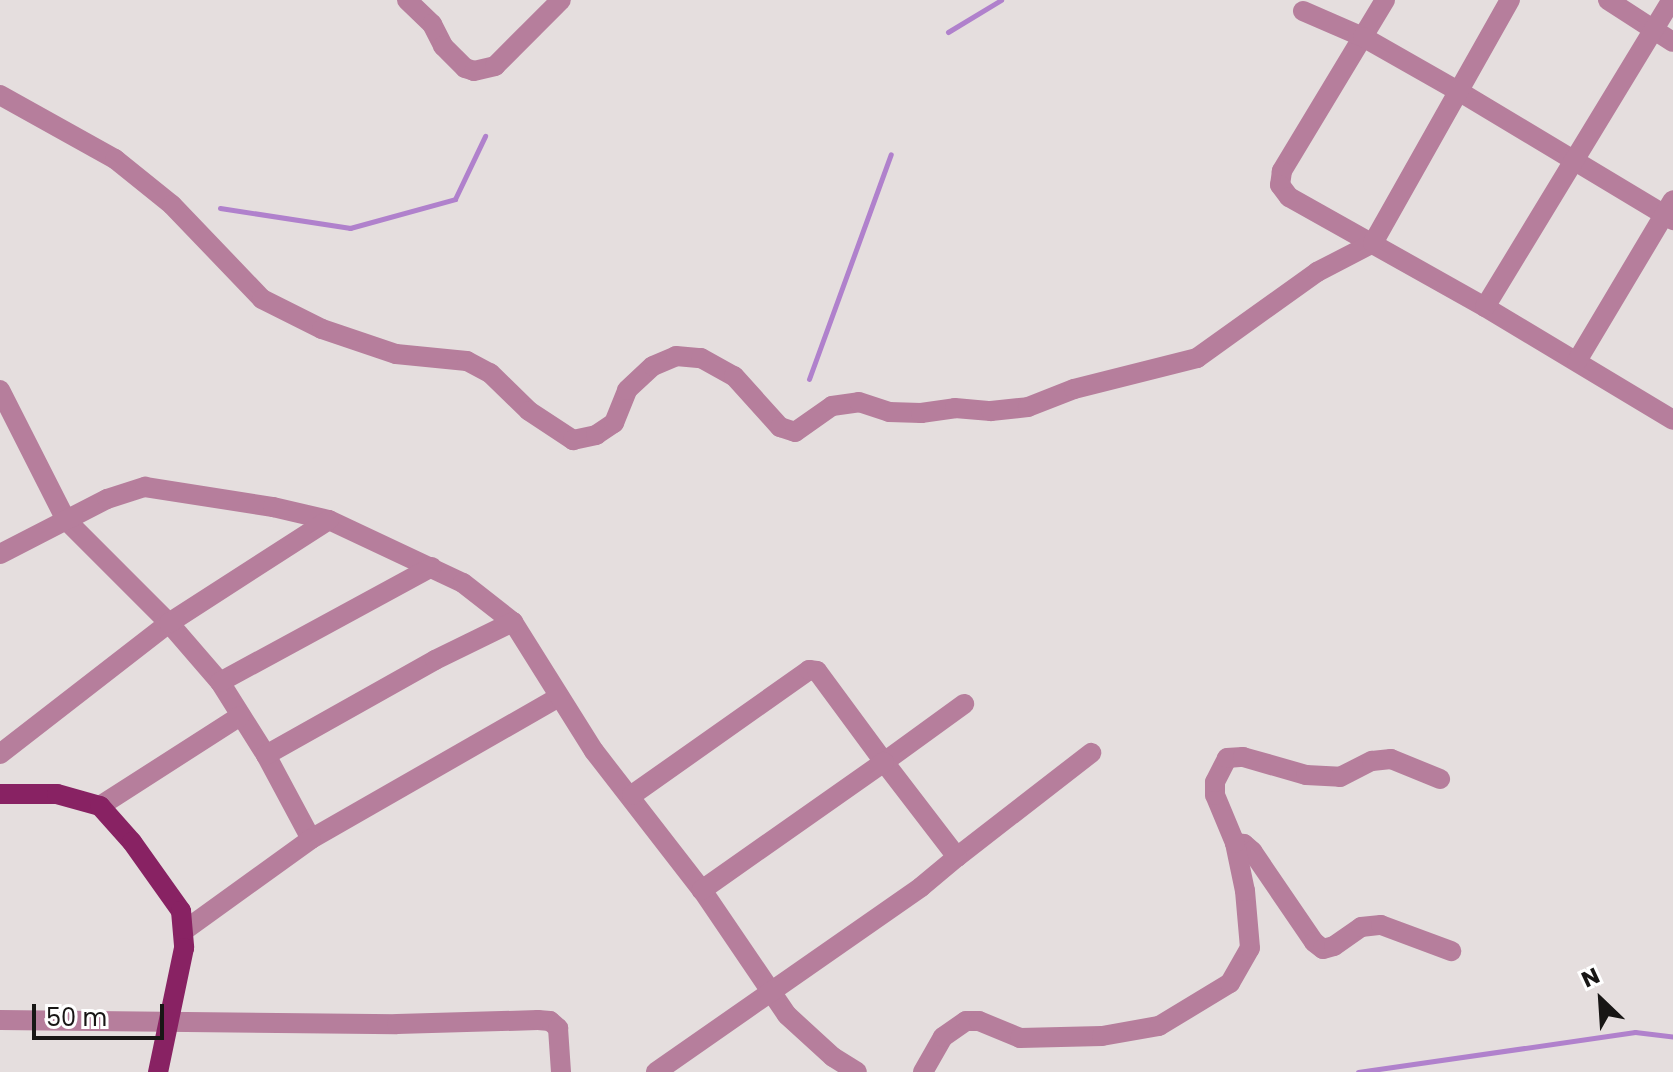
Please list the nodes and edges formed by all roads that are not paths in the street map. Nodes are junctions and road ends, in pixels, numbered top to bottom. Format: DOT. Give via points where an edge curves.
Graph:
graph roads {
  1 [pos="407,0"];
  2 [pos="561,0"];
  3 [pos="1385,0"];
  4 [pos="1510,0"];
  5 [pos="1608,0"];
  6 [pos="1672,0"];
  7 [pos="1303,11"];
  8 [pos="1654,31"];
  9 [pos="1363,37"];
  10 [pos="1673,42"];
  11 [pos="1460,92"];
  12 [pos="0,95"];
  13 [pos="1573,159"];
  14 [pos="1670,211"];
  15 [pos="1373,243"];
  16 [pos="1485,307"];
  17 [pos="1577,361"];
  18 [pos="3,402"];
  19 [pos="1673,420"];
  20 [pos="66,520"];
  21 [pos="329,520"];
  22 [pos="0,554"];
  23 [pos="432,567"];
  24 [pos="513,622"];
  25 [pos="169,623"];
  26 [pos="220,682"];
  27 [pos="559,697"];
  28 [pos="964,704"];
  29 [pos="240,716"];
  30 [pos="1091,753"];
  31 [pos="0,754"];
  32 [pos="266,755"];
  33 [pos="884,762"];
  34 [pos="1440,779"];
  35 [pos="0,794"];
  36 [pos="632,795"];
  37 [pos="100,806"];
  38 [pos="311,839"];
  39 [pos="1235,843"];
  40 [pos="957,857"];
  41 [pos="702,890"];
  42 [pos="185,930"];
  43 [pos="1451,951"];
  44 [pos="769,991"];
  45 [pos="0,1020"];
  46 [pos="167,1022"];
  47 [pos="828,1064"];
  48 [pos="158,1072"];
  49 [pos="561,1072"];
  50 [pos="656,1072"];
  51 [pos="857,1072"];
  52 [pos="923,1072"];
  1 -- 2 [label="street" via="432,24 443,46 474,71 495,66"];
  3 -- 9 [label="street"];
  4 -- 11 [label="street"];
  5 -- 8 [label="street"];
  6 -- 8 [label="street"];
  7 -- 9 [label="street"];
  8 -- 10 [label="street"];
  8 -- 13 [label="street"];
  9 -- 11 [label="street"];
  9 -- 15 [label="street" via="1282,171 1280,185 1289,197"];
  11 -- 13 [label="street"];
  11 -- 15 [label="street"];
  12 -- 15 [label="street" via="115,159 172,205 262,299 322,329 396,354 467,361 490,373 529,411 573,440 596,435 614,423 627,390 653,366 676,356 701,358 734,376 780,427 795,432 832,406 859,402 889,412 921,413 1028,407 1074,389 1197,358 1317,272"];
  13 -- 14 [label="street"];
  13 -- 16 [label="street"];
  14 -- 17 [label="street"];
  15 -- 16 [label="street"];
  16 -- 17 [label="street"];
  17 -- 19 [label="street"];
  18 -- 20 [label="street"];
  20 -- 21 [label="street" via="145,487"];
  20 -- 22 [label="street"];
  20 -- 25 [label="street"];
  21 -- 23 [label="street"];
  21 -- 25 [label="street"];
  23 -- 24 [label="street" via="463,583"];
  23 -- 26 [label="street"];
  24 -- 27 [label="street"];
  24 -- 32 [label="street"];
  25 -- 26 [label="street"];
  25 -- 31 [label="street"];
  26 -- 29 [label="street"];
  27 -- 36 [label="street" via="594,751"];
  27 -- 38 [label="street"];
  28 -- 33 [label="street"];
  29 -- 32 [label="street"];
  29 -- 37 [label="street"];
  30 -- 40 [label="street"];
  32 -- 38 [label="street"];
  33 -- 36 [label="street" via="813,669"];
  33 -- 40 [label="street"];
  33 -- 41 [label="street"];
  34 -- 39 [label="street" via="1391,759 1372,761 1340,777 1227,758 1215,782 1215,795"];
  35 -- 37 [label="main road" via="57,794"];
  36 -- 41 [label="street"];
  37 -- 42 [label="main road" via="181,911"];
  38 -- 42 [label="street"];
  39 -- 43 [label="street" via="1252,851 1323,949 1361,927 1381,925"];
  39 -- 52 [label="street" via="1250,948 1230,983 1159,1026 1102,1036 1020,1038 966,1021 943,1037"];
  40 -- 44 [label="street"];
  41 -- 44 [label="street"];
  42 -- 46 [label="main road"];
  44 -- 47 [label="street"];
  44 -- 50 [label="street"];
  45 -- 46 [label="street"];
  46 -- 48 [label="main road"];
  46 -- 49 [label="street" via="550,1021 558,1028"];
  47 -- 51 [label="street"];
}
